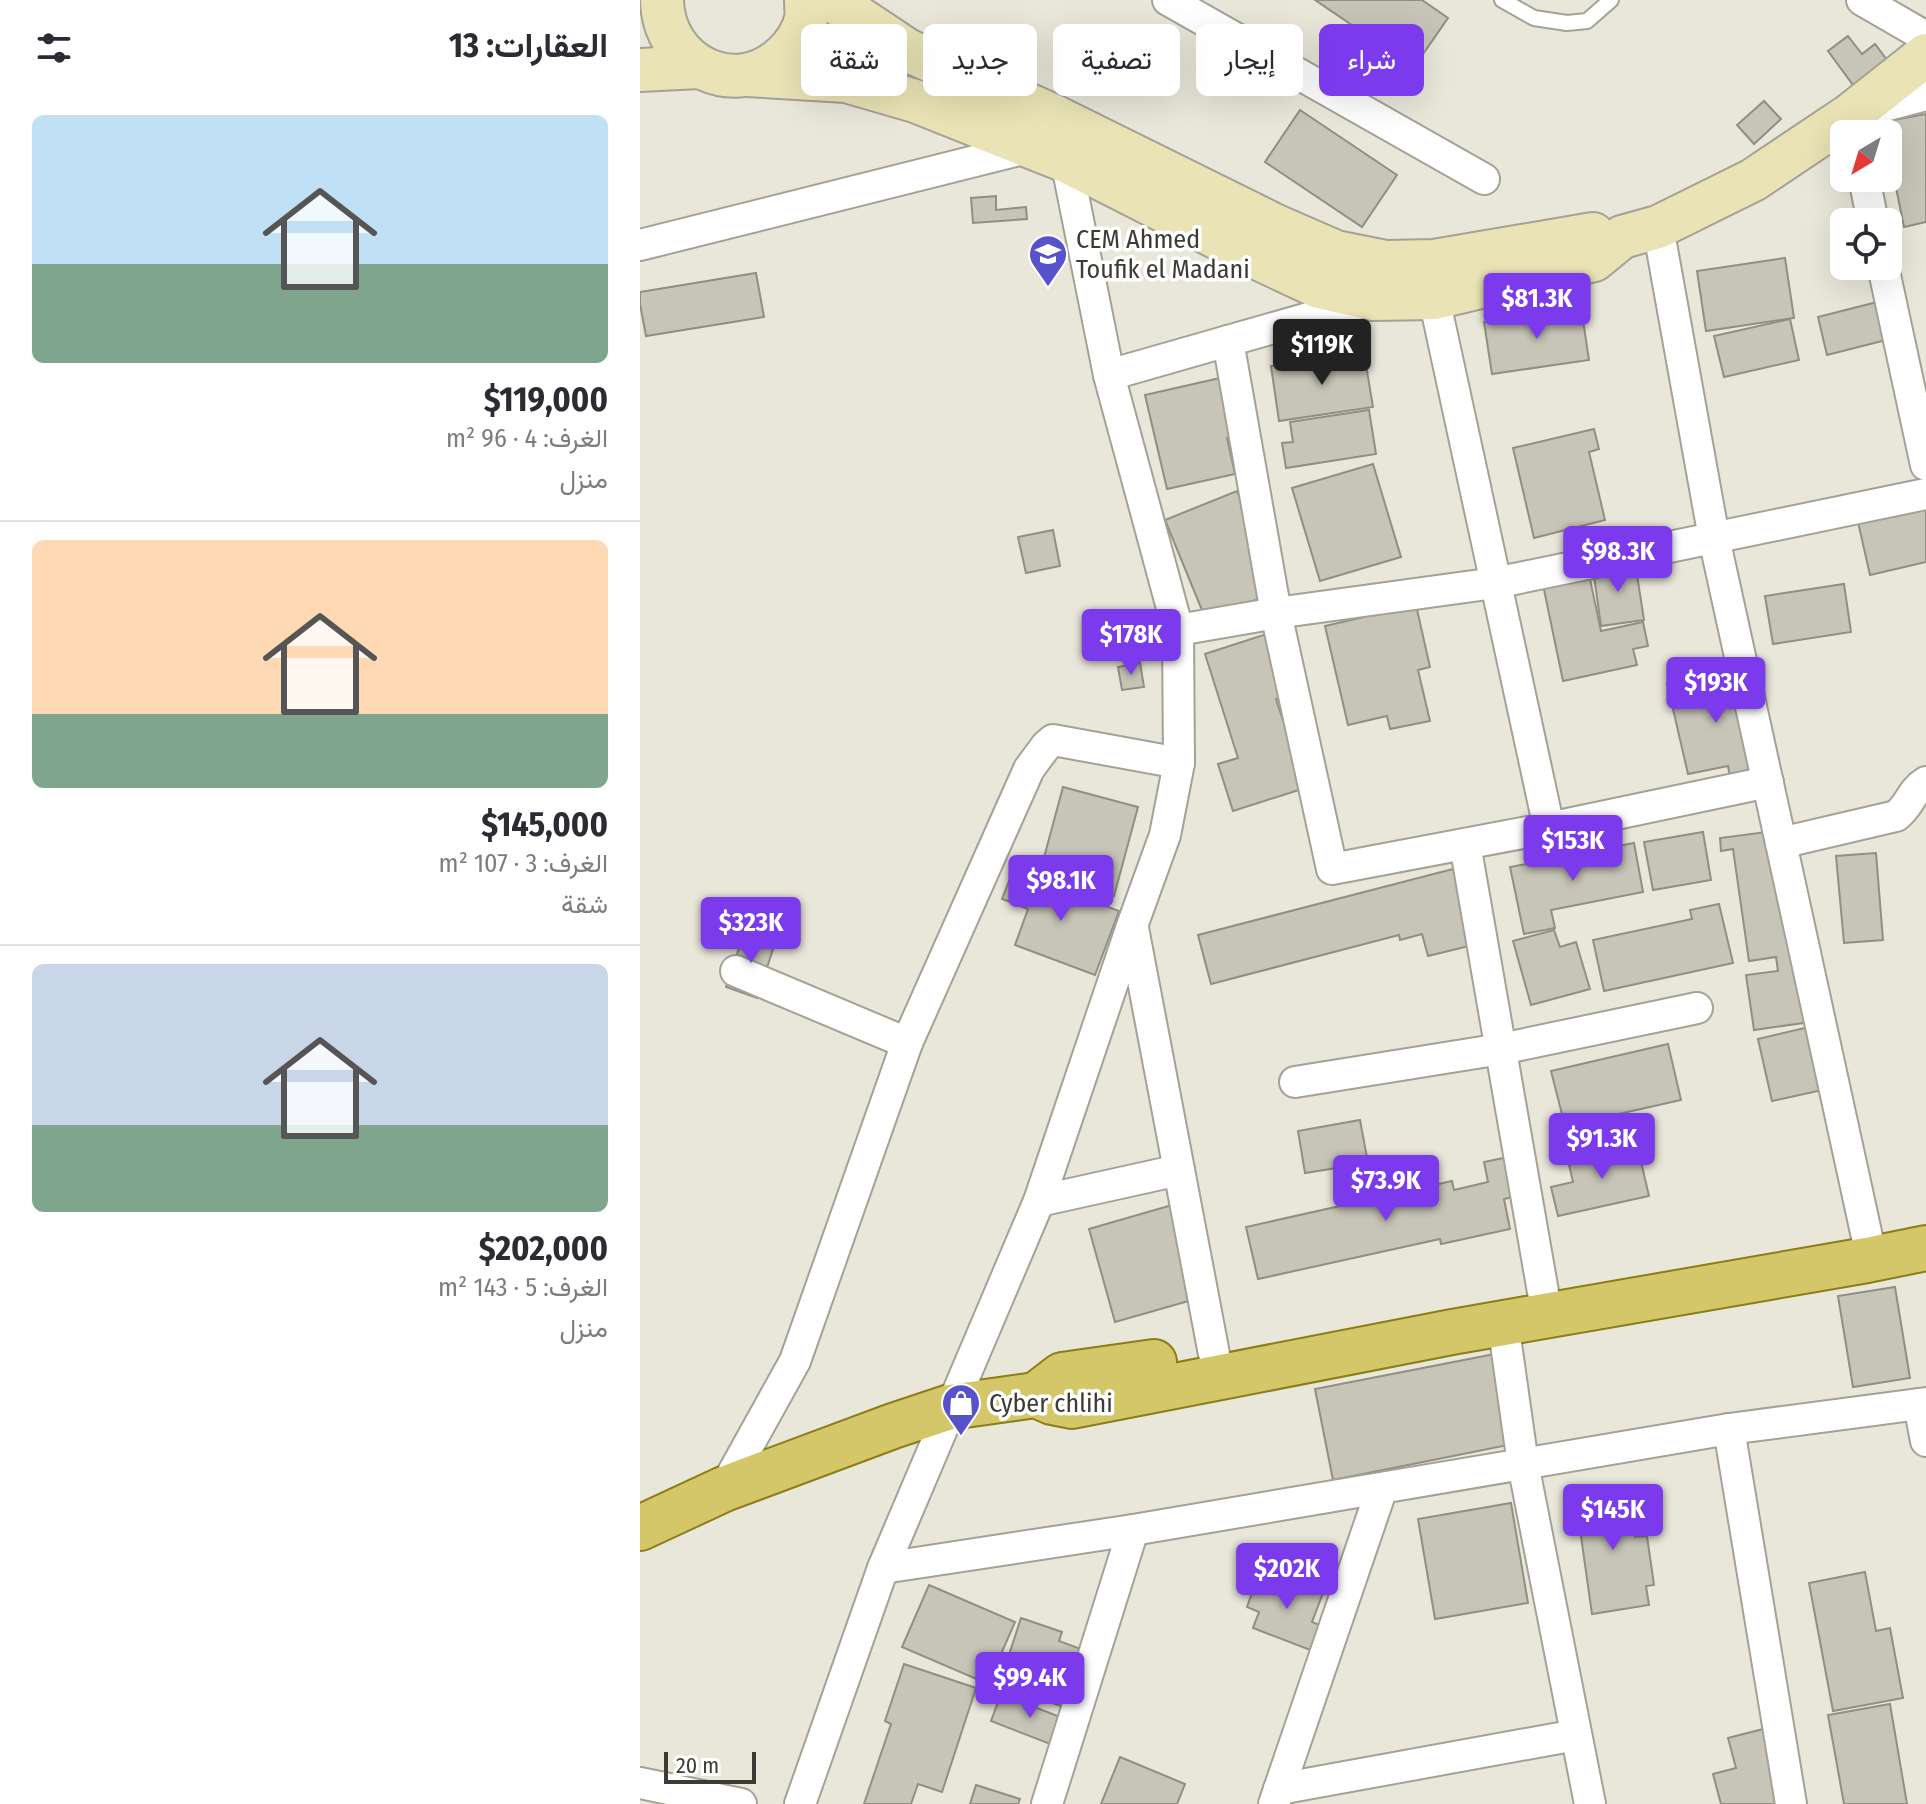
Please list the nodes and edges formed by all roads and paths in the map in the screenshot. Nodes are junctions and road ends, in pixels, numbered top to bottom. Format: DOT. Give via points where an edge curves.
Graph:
graph roads {
  1 [pos="806,0"];
  2 [pos="832,0"];
  3 [pos="1168,0"];
  4 [pos="1502,0"];
  5 [pos="1611,0"];
  6 [pos="1862,0"];
  7 [pos="655,7"];
  8 [pos="1926,37"];
  9 [pos="1926,55"];
  10 [pos="699,67"];
  11 [pos="640,70"];
  12 [pos="747,75"];
  13 [pos="1926,95"];
  14 [pos="1856,120"];
  15 [pos="1862,120"];
  16 [pos="1830,136"];
  17 [pos="1051,142"];
  18 [pos="1484,179"];
  19 [pos="1640,232"];
  20 [pos="640,245"];
  21 [pos="1886,280"];
  22 [pos="1434,298"];
  23 [pos="1373,299"];
  24 [pos="1228,341"];
  25 [pos="1109,375"];
  26 [pos="1926,465"];
  27 [pos="1926,494"];
  28 [pos="1714,538"];
  29 [pos="1495,583"];
  30 [pos="1276,613"];
  31 [pos="1178,630"];
  32 [pos="1179,763"];
  33 [pos="1768,782"];
  34 [pos="1926,782"];
  35 [pos="1549,828"];
  36 [pos="1781,843"];
  37 [pos="1465,844"];
  38 [pos="1132,926"];
  39 [pos="736,971"];
  40 [pos="1697,1008"];
  41 [pos="907,1043"];
  42 [pos="1501,1049"];
  43 [pos="1295,1082"];
  44 [pos="1179,1170"];
  45 [pos="1039,1201"];
  46 [pos="1926,1226"];
  47 [pos="1867,1237"];
  48 [pos="1926,1248"];
  49 [pos="1543,1292"];
  50 [pos="1503,1323"];
  51 [pos="1214,1354"];
  52 [pos="1036,1395"];
  53 [pos="1922,1403"];
  54 [pos="950,1407"];
  55 [pos="1729,1429"];
  56 [pos="1926,1441"];
  57 [pos="1523,1464"];
  58 [pos="1382,1488"];
  59 [pos="724,1489"];
  60 [pos="640,1528"];
  61 [pos="1133,1530"];
  62 [pos="883,1568"];
  63 [pos="1576,1735"];
  64 [pos="640,1783"];
  65 [pos="1277,1796"];
  66 [pos="741,1804"];
  67 [pos="800,1804"];
  68 [pos="1047,1804"];
  69 [pos="1590,1804"];
  70 [pos="1791,1804"];
  1 -- 12 [label="street" via="806,21 794,46 773,66"];
  2 -- 17 [label="street"];
  3 -- 18 [label="street"];
  4 -- 5 [label="lane" via="1534,18 1567,23 1587,21"];
  6 -- 8 [label="street"];
  7 -- 10 [label="street" via="679,50"];
  9 -- 14 [label="street"];
  10 -- 11 [label="street"];
  10 -- 12 [label="street" via="722,75"];
  12 -- 17 [label="street" via="846,81"];
  13 -- 15 [label="street"];
  16 -- 19 [label="street" via="1753,180"];
  17 -- 19 [label="street" via="1336,252 1386,262 1434,261 1600,233"];
  17 -- 20 [label="street"];
  17 -- 23 [label="street" via="1253,256 1319,287"];
  17 -- 25 [label="street"];
  19 -- 22 [label="street" via="1594,260"];
  19 -- 28 [label="street"];
  21 -- 26 [label="street"];
  22 -- 23 [label="street"];
  22 -- 29 [label="street"];
  23 -- 24 [label="street"];
  24 -- 25 [label="street"];
  24 -- 30 [label="street"];
  25 -- 31 [label="street"];
  27 -- 28 [label="street"];
  28 -- 29 [label="street"];
  28 -- 33 [label="street"];
  29 -- 30 [label="street"];
  29 -- 35 [label="street"];
  30 -- 31 [label="street"];
  30 -- 37 [label="street" via="1332,869"];
  31 -- 32 [label="street"];
  32 -- 38 [label="street" via="1165,835"];
  32 -- 41 [label="street" via="1053,740 1046,746 1029,769"];
  33 -- 35 [label="street"];
  33 -- 36 [label="street"];
  34 -- 36 [label="street" via="1896,816"];
  35 -- 37 [label="street"];
  36 -- 47 [label="street"];
  37 -- 42 [label="street"];
  38 -- 44 [label="street"];
  38 -- 45 [label="street"];
  39 -- 41 [label="street"];
  40 -- 42 [label="street"];
  41 -- 59 [label="street" via="795,1361"];
  42 -- 43 [label="street"];
  42 -- 49 [label="street"];
  44 -- 45 [label="street"];
  44 -- 51 [label="street"];
  45 -- 54 [label="street"];
  46 -- 47 [label="main road"];
  47 -- 49 [label="main road"];
  48 -- 50 [label="main road"];
  49 -- 51 [label="main road"];
  50 -- 52 [label="main road" via="1072,1406"];
  50 -- 57 [label="street"];
  51 -- 52 [label="main road" via="1062,1375"];
  52 -- 54 [label="main road"];
  53 -- 55 [label="street"];
  53 -- 56 [label="street"];
  54 -- 59 [label="main road"];
  54 -- 62 [label="street"];
  55 -- 57 [label="street"];
  55 -- 70 [label="street"];
  57 -- 58 [label="street"];
  57 -- 63 [label="street"];
  58 -- 61 [label="street"];
  58 -- 65 [label="street"];
  59 -- 60 [label="main road"];
  61 -- 62 [label="street"];
  61 -- 68 [label="street"];
  62 -- 67 [label="street"];
  63 -- 65 [label="street"];
  63 -- 69 [label="street"];
  64 -- 66 [label="street"];
}
